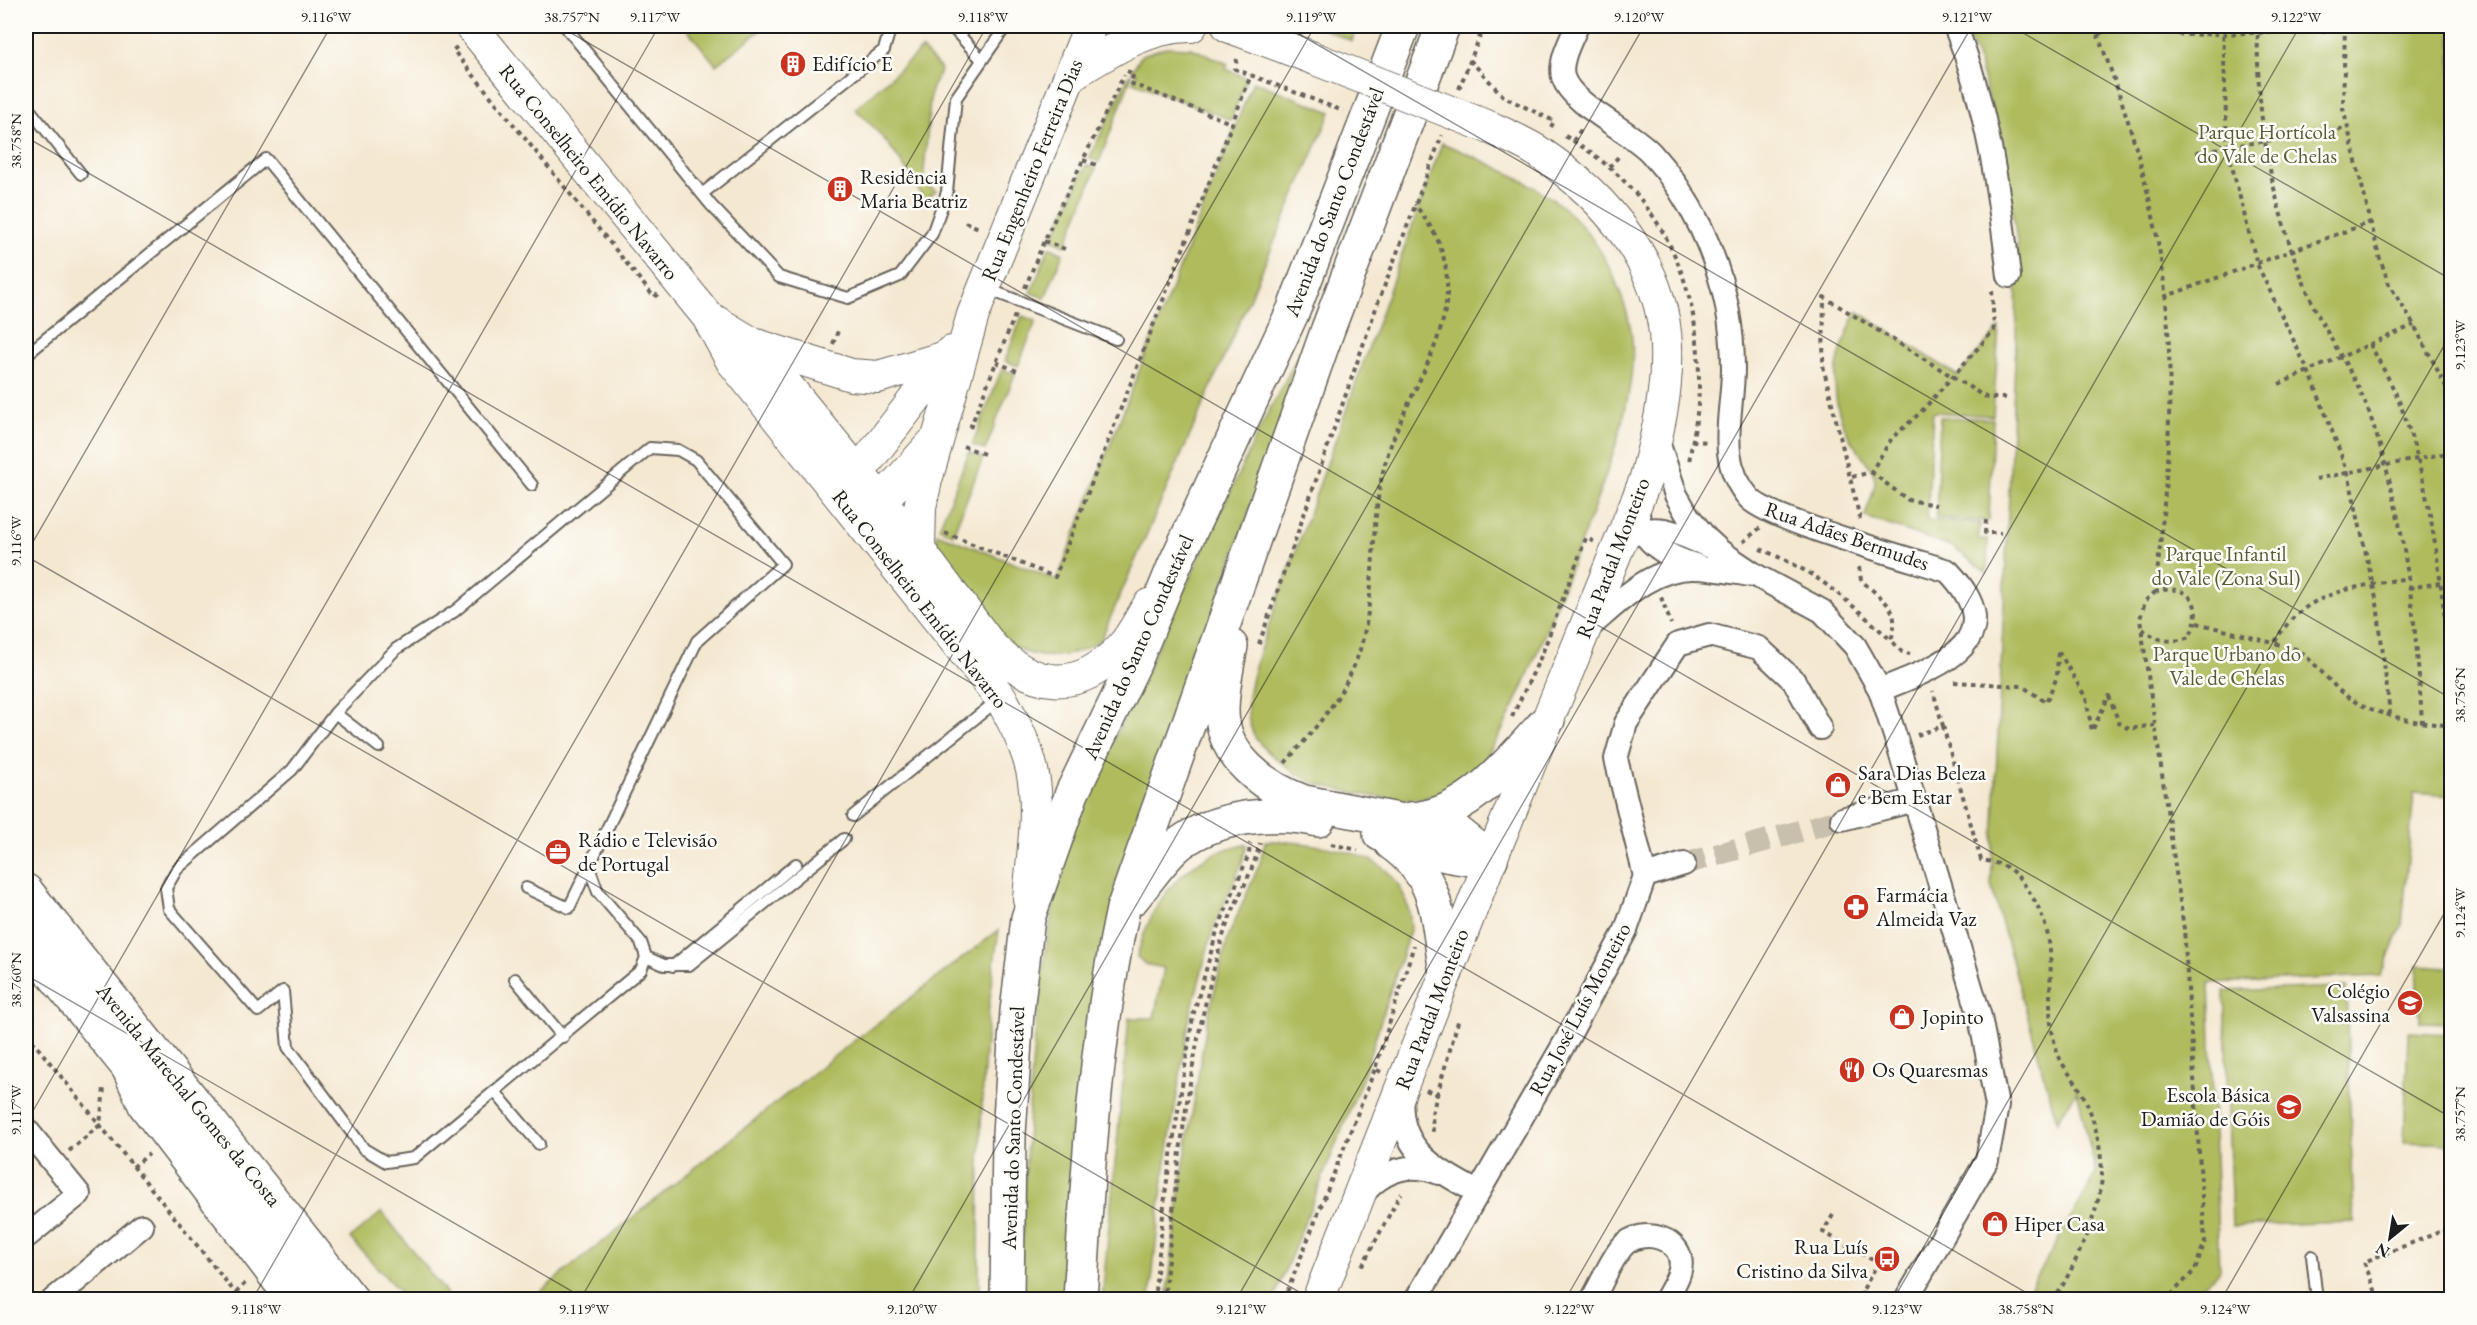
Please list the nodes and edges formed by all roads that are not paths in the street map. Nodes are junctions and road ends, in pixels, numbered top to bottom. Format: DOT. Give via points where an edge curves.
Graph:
graph roads {
  1 [pos="471,26"];
  2 [pos="566,26"];
  3 [pos="891,26"];
  4 [pos="951,26"];
  5 [pos="1006,26"];
  6 [pos="1090,26"];
  7 [pos="1191,26"];
  8 [pos="1403,26"];
  9 [pos="1443,26"];
  10 [pos="1577,26"];
  11 [pos="1955,26"];
  12 [pos="1228,41"];
  13 [pos="982,60"];
  14 [pos="1071,75"];
  15 [pos="26,105"];
  16 [pos="81,174"];
  17 [pos="702,194"];
  18 [pos="2000,281"];
  19 [pos="979,301"];
  20 [pos="708,317"];
  21 [pos="1116,339"];
  22 [pos="753,344"];
  23 [pos="26,355"];
  24 [pos="949,356"];
  25 [pos="1657,439"];
  26 [pos="953,448"];
  27 [pos="532,485"];
  28 [pos="861,496"];
  29 [pos="1639,497"];
  30 [pos="1641,531"];
  31 [pos="1600,543"];
  32 [pos="919,550"];
  33 [pos="1722,553"];
  34 [pos="1246,559"];
  35 [pos="1175,564"];
  36 [pos="1574,623"];
  37 [pos="1880,690"];
  38 [pos="1001,698"];
  39 [pos="335,713"];
  40 [pos="1548,720"];
  41 [pos="1820,728"];
  42 [pos="379,747"];
  43 [pos="1915,800"];
  44 [pos="853,816"];
  45 [pos="1842,819"];
  46 [pos="1386,826"];
  47 [pos="844,840"];
  48 [pos="1491,859"];
  49 [pos="796,864"];
  50 [pos="1684,864"];
  51 [pos="589,867"];
  52 [pos="26,868"];
  53 [pos="1645,876"];
  54 [pos="526,888"];
  55 [pos="1123,909"];
  56 [pos="1028,918"];
  57 [pos="26,941"];
  58 [pos="646,957"];
  59 [pos="673,966"];
  60 [pos="1446,972"];
  61 [pos="515,979"];
  62 [pos="563,1037"];
  63 [pos="116,1078"];
  64 [pos="1404,1081"];
  65 [pos="496,1093"];
  66 [pos="26,1129"];
  67 [pos="539,1144"];
  68 [pos="1451,1178"];
  69 [pos="1477,1192"];
  70 [pos="1357,1201"];
  71 [pos="142,1226"];
  72 [pos="26,1237"];
  73 [pos="316,1252"];
  74 [pos="2312,1256"];
  75 [pos="53,1299"];
  76 [pos="294,1299"];
  77 [pos="321,1299"];
  78 [pos="352,1299"];
  79 [pos="363,1299"];
  80 [pos="1007,1299"];
  81 [pos="1080,1299"];
  82 [pos="1318,1299"];
  83 [pos="1416,1299"];
  84 [pos="1592,1299"];
  85 [pos="1666,1299"];
  86 [pos="1906,1299"];
  87 [pos="2317,1299"];
  1 -- 20 [label="street, Rua Conselheiro Emídio Navarro"];
  2 -- 17 [label="lane"];
  3 -- 17 [label="lane" via="884,50"];
  4 -- 13 [label="lane"];
  5 -- 13 [label="lane"];
  6 -- 14 [label="street, Rua Engenheiro Ferreira Dias"];
  7 -- 14 [label="street" via="1138,35"];
  8 -- 35 [label="main road, Avenida do Santo Condestável" via="1293,311"];
  9 -- 34 [label="main road, Avenida do Santo Condestável"];
  10 -- 37 [label="street, Rua Adães Bermudes" via="1563,67 1563,77 1570,89 1651,153 1689,202 1713,253 1727,296 1733,368 1729,453 1732,472 1750,500 1777,514 1948,571 1966,590 1974,612 1973,630 1963,646 1943,664"];
  11 -- 18 [label="street" via="1986,123"];
  12 -- 25 [label="street, Rua Pardal Monteiro, bridge" via="1313,58 1491,128 1570,174 1622,228 1642,259 1659,302 1666,345"];
  13 -- 17 [label="lane" via="956,98 947,192 932,234 900,276 848,298 779,278"];
  14 -- 19 [label="street, Rua Engenheiro Ferreira Dias"];
  15 -- 16 [label="lane"];
  19 -- 21 [label="lane" via="1020,302"];
  19 -- 24 [label="street, Rua Engenheiro Ferreira Dias"];
  19 -- 26 [label="street, Rua Engenheiro Ferreira Dias"];
  20 -- 22 [label="street, Rua Conselheiro Emídio Navarro"];
  20 -- 28 [label="street, Rua Conselheiro Emídio Navarro" via="732,361"];
  22 -- 24 [label="street" via="851,375 878,376"];
  22 -- 28 [label="street, Rua Conselheiro Emídio Navarro"];
  23 -- 27 [label="lane" via="266,159"];
  24 -- 28 [label="street, Rua Engenheiro Ferreira Dias"];
  25 -- 29 [label="street, Rua Pardal Monteiro"];
  25 -- 33 [label="street" via="1686,513"];
  26 -- 28 [label="street, Rua Engenheiro Ferreira Dias"];
  26 -- 32 [label="street" via="920,507"];
  28 -- 32 [label="street, Rua Conselheiro Emídio Navarro"];
  28 -- 38 [label="street, Rua Conselheiro Emídio Navarro"];
  29 -- 30 [label="street"];
  29 -- 31 [label="street, Rua Pardal Monteiro"];
  30 -- 31 [label="street" via="1623,543"];
  30 -- 33 [label="street" via="1667,530"];
  31 -- 36 [label="street, Rua Pardal Monteiro"];
  32 -- 35 [label="street, Rua Conselheiro Emídio Navarro" via="1009,664 1040,680 1061,682 1104,665 1123,646"];
  33 -- 36 [label="street" via="1653,577"];
  33 -- 37 [label="street" via="1801,598 1839,627 1855,646"];
  34 -- 46 [label="main road" via="1221,712 1235,754 1248,770 1285,795"];
  34 -- 55 [label="main road, Avenida do Santo Condestável"];
  35 -- 56 [label="main road, Avenida do Santo Condestável" via="1134,664 1072,793"];
  36 -- 40 [label="street, Rua Pardal Monteiro"];
  37 -- 43 [label="street"];
  38 -- 44 [label="lane"];
  38 -- 56 [label="street, Rua Conselheiro Emídio Navarro" via="1021,735 1032,771 1035,811"];
  39 -- 42 [label="lane"];
  39 -- 51 [label="lane" via="396,649 455,611 650,448 678,450 696,460 783,564 697,640"];
  39 -- 65 [label="lane" via="292,770 177,869 166,888 169,909 258,1011 283,991 288,1047 364,1149 371,1153 386,1161 414,1158"];
  40 -- 46 [label="main road" via="1487,784 1461,802 1426,818"];
  40 -- 48 [label="street, Rua Pardal Monteiro"];
  41 -- 53 [label="street" via="1794,681 1759,648 1709,635 1678,644 1626,723 1616,759"];
  43 -- 45 [label="street"];
  43 -- 86 [label="street" via="1980,1017 1997,1106 1987,1160"];
  46 -- 48 [label="main road" via="1456,831"];
  46 -- 55 [label="main road" via="1273,815 1257,826 1228,822 1179,845"];
  46 -- 60 [label="main road" via="1421,869 1431,888"];
  47 -- 59 [label="lane" via="689,965"];
  48 -- 60 [label="street, Rua Pardal Monteiro"];
  49 -- 59 [label="lane"];
  50 -- 53 [label="street"];
  51 -- 54 [label="lane" via="569,908"];
  51 -- 58 [label="lane" via="597,892 641,942"];
  52 -- 73 [label="main road, Avenida Marechal Gomes da Costa"];
  53 -- 69 [label="street, Rua José Luís Monteiro" via="1620,940"];
  55 -- 81 [label="main road, Avenida do Santo Condestável" via="1104,1007"];
  56 -- 80 [label="main road, Avenida do Santo Condestável" via="1009,1134"];
  57 -- 63 [label="main road, Avenida Marechal Gomes da Costa"];
  58 -- 59 [label="lane"];
  58 -- 62 [label="lane" via="641,970"];
  60 -- 64 [label="street, Rua Pardal Monteiro"];
  61 -- 62 [label="lane"];
  62 -- 65 [label="lane"];
  63 -- 76 [label="main road" via="145,1105"];
  63 -- 77 [label="main road, Avenida Marechal Gomes da Costa" via="162,1102"];
  64 -- 68 [label="street" via="1400,1110 1405,1132 1419,1154"];
  64 -- 70 [label="street, Rua Pardal Monteiro"];
  65 -- 67 [label="lane"];
  66 -- 72 [label="street" via="79,1194"];
  68 -- 69 [label="street"];
  68 -- 70 [label="street" via="1433,1170 1407,1167 1388,1172"];
  69 -- 83 [label="street, Rua José Luís Monteiro"];
  70 -- 82 [label="street, Rua Pardal Monteiro"];
  71 -- 75 [label="street"];
  73 -- 78 [label="main road, Avenida Marechal Gomes da Costa"];
  73 -- 79 [label="main road"];
  74 -- 87 [label="lane"];
  84 -- 85 [label="street" via="1623,1245 1644,1236 1662,1237 1678,1251 1681,1270"];
}
